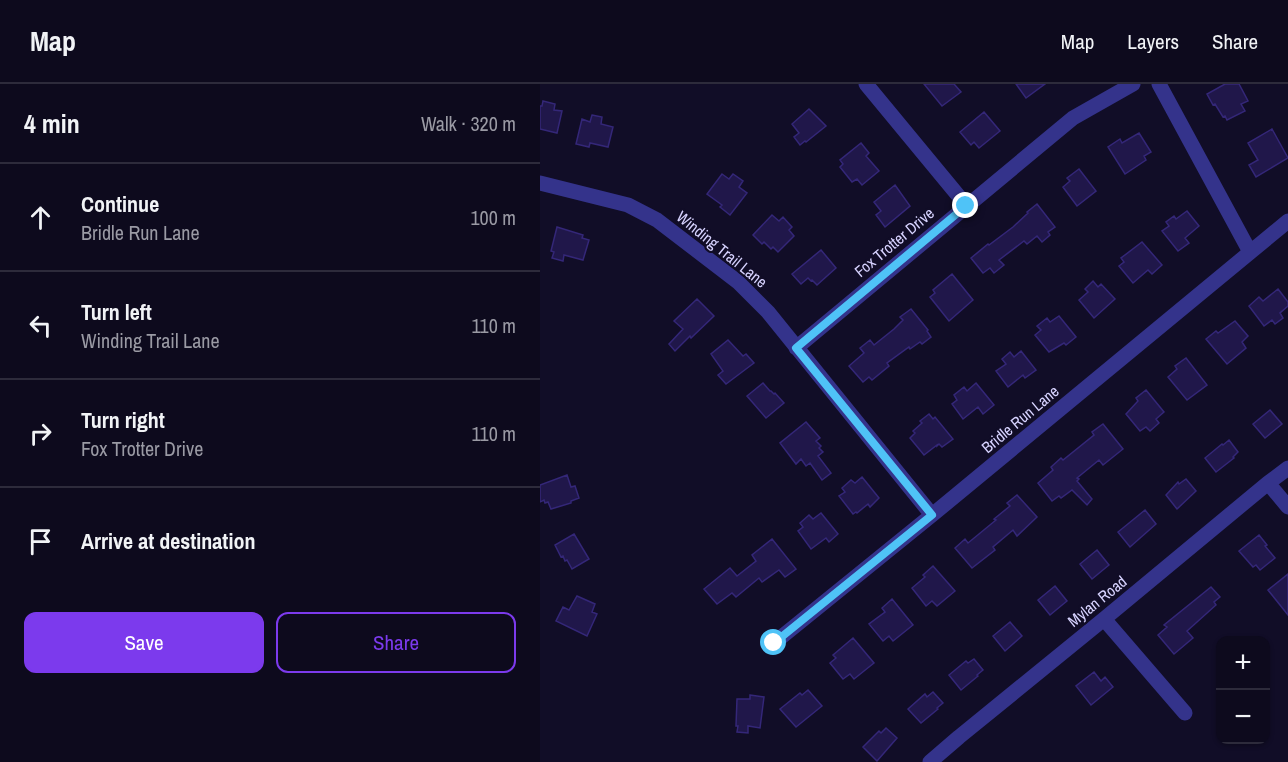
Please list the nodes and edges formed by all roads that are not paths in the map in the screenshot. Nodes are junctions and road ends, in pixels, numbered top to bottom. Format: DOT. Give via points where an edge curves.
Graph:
graph roads {
  1 [pos="866,84"];
  2 [pos="1133,84"];
  3 [pos="1159,84"];
  4 [pos="540,183"];
  5 [pos="966,206"];
  6 [pos="1288,221"];
  7 [pos="1250,252"];
  8 [pos="796,348"];
  9 [pos="1288,468"];
  10 [pos="1268,483"];
  11 [pos="1288,507"];
  12 [pos="932,515"];
  13 [pos="1104,619"];
  14 [pos="774,643"];
  15 [pos="1185,713"];
  16 [pos="930,762"];
  1 -- 5 [label="street"];
  2 -- 5 [label="street, Fox Trotter Drive" via="1073,118"];
  3 -- 7 [label="street"];
  4 -- 8 [label="street, Winding Trail Lane" via="628,205 657,220 738,282"];
  5 -- 8 [label="street, Fox Trotter Drive"];
  6 -- 7 [label="street, Bridle Run Lane"];
  7 -- 12 [label="street, Bridle Run Lane"];
  8 -- 12 [label="street, Winding Trail Lane"];
  9 -- 10 [label="street, Mylan Road"];
  10 -- 11 [label="street"];
  10 -- 13 [label="street, Mylan Road"];
  12 -- 14 [label="street, Bridle Run Lane"];
  13 -- 15 [label="street"];
  13 -- 16 [label="street, Mylan Road"];
}
